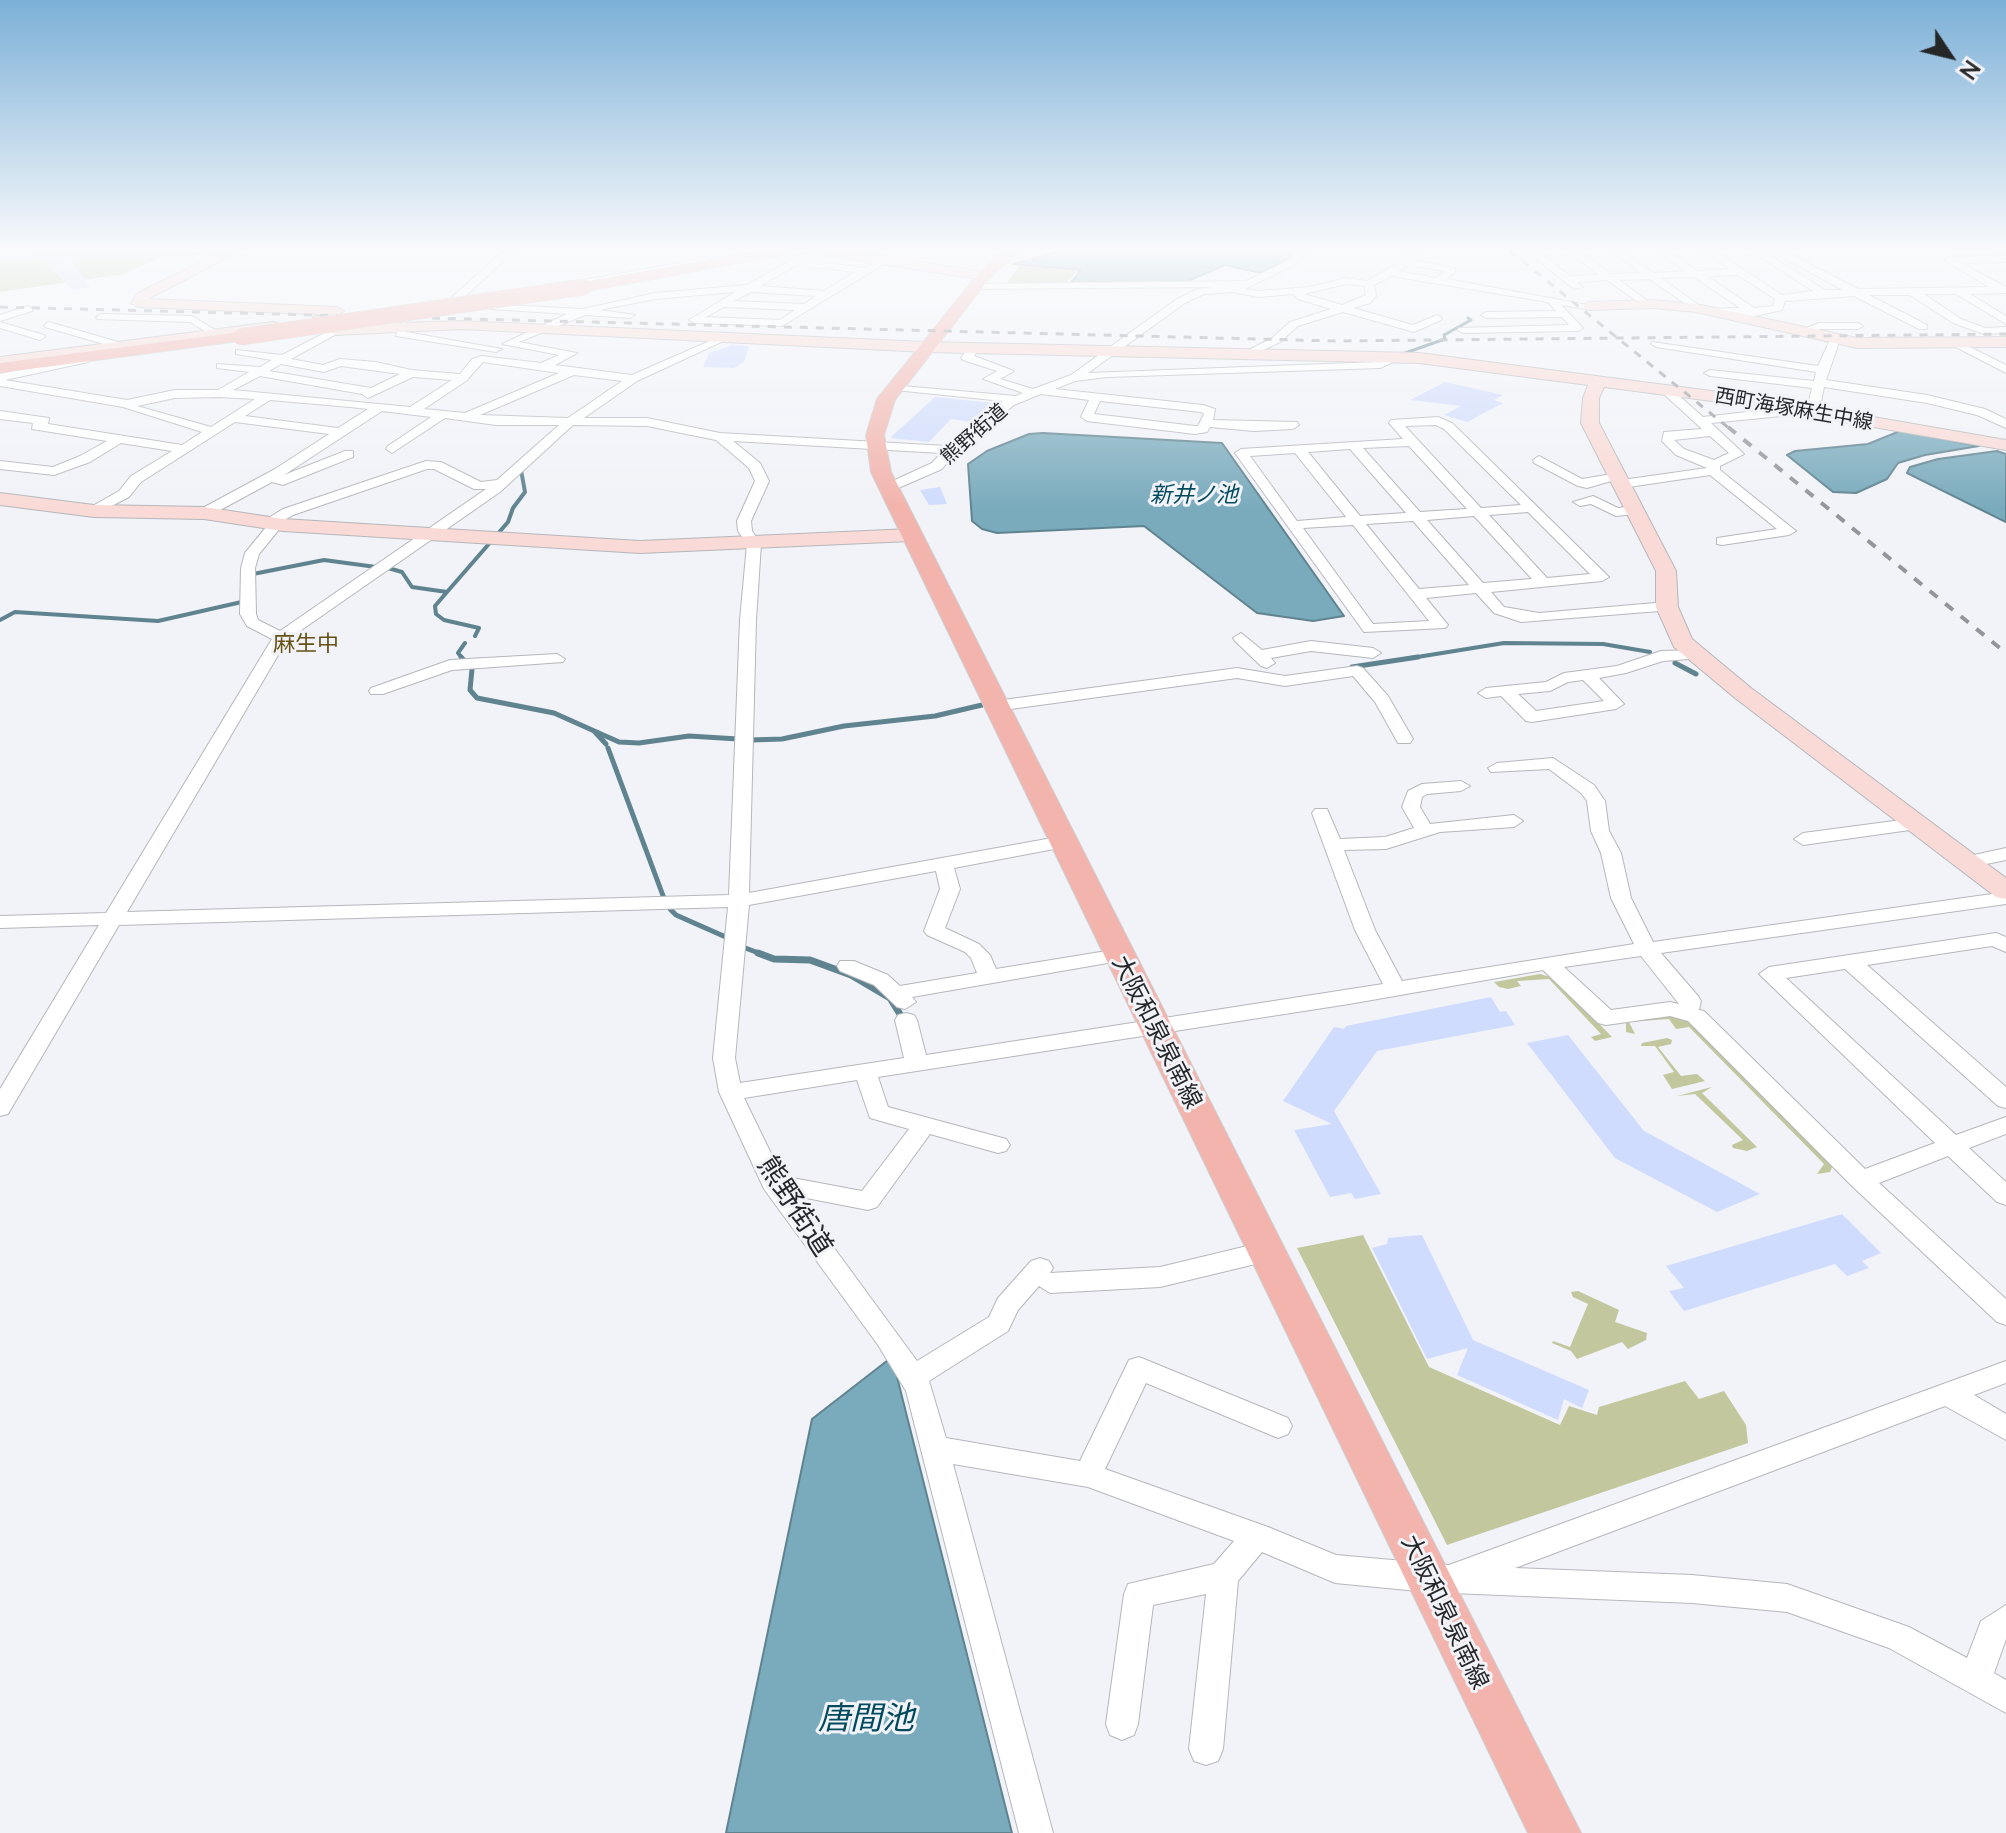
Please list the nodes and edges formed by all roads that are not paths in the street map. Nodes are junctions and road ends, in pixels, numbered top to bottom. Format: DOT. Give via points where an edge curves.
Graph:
graph roads {
  1 [pos="89,337"];
  2 [pos="189,337"];
  3 [pos="268,337"];
  4 [pos="274,337"];
  5 [pos="321,337"];
  6 [pos="420,337"];
  7 [pos="524,337"];
  8 [pos="698,337"];
  9 [pos="935,337"];
  10 [pos="1131,337"];
  11 [pos="1280,337"];
  12 [pos="1836,337"];
  13 [pos="1898,337"];
  14 [pos="728,338"];
  15 [pos="240,341"];
  16 [pos="2006,342"];
  17 [pos="1956,343"];
  18 [pos="1656,344"];
  19 [pos="121,346"];
  20 [pos="501,347"];
  21 [pos="927,347"];
  22 [pos="974,348"];
  23 [pos="295,350"];
  24 [pos="1111,351"];
  25 [pos="1716,352"];
  26 [pos="1249,353"];
  27 [pos="329,356"];
  28 [pos="1400,356"];
  29 [pos="279,359"];
  30 [pos="482,359"];
  31 [pos="84,360"];
  32 [pos="0,366"];
  33 [pos="221,366"];
  34 [pos="545,366"];
  35 [pos="575,370"];
  36 [pos="2006,370"];
  37 [pos="257,371"];
  38 [pos="1201,371"];
  39 [pos="411,373"];
  40 [pos="1710,373"];
  41 [pos="463,378"];
  42 [pos="1073,378"];
  43 [pos="633,379"];
  44 [pos="1819,379"];
  45 [pos="1598,380"];
  46 [pos="0,381"];
  47 [pos="895,387"];
  48 [pos="1673,390"];
  49 [pos="372,392"];
  50 [pos="1037,392"];
  51 [pos="220,393"];
  52 [pos="1704,394"];
  53 [pos="267,397"];
  54 [pos="1096,397"];
  55 [pos="1016,399"];
  56 [pos="350,403"];
  57 [pos="127,404"];
  58 [pos="379,407"];
  59 [pos="1808,410"];
  60 [pos="412,411"];
  61 [pos="0,415"];
  62 [pos="442,415"];
  63 [pos="232,418"];
  64 [pos="464,418"];
  65 [pos="1699,421"];
  66 [pos="1206,423"];
  67 [pos="567,424"];
  68 [pos="2006,424"];
  69 [pos="1293,425"];
  70 [pos="211,431"];
  71 [pos="339,432"];
  72 [pos="1711,432"];
  73 [pos="720,437"];
  74 [pos="119,439"];
  75 [pos="1412,442"];
  76 [pos="875,445"];
  77 [pos="1353,445"];
  78 [pos="2004,447"];
  79 [pos="183,449"];
  80 [pos="392,449"];
  81 [pos="1299,449"];
  82 [pos="950,450"];
  83 [pos="349,454"];
  84 [pos="1539,460"];
  85 [pos="0,465"];
  86 [pos="1713,468"];
  87 [pos="1620,480"];
  88 [pos="500,484"];
  89 [pos="889,488"];
  90 [pos="240,495"];
  91 [pos="0,499"];
  92 [pos="1580,502"];
  93 [pos="1534,508"];
  94 [pos="1635,510"];
  95 [pos="94,511"];
  96 [pos="1477,511"];
  97 [pos="204,513"];
  98 [pos="1416,516"];
  99 [pos="1355,520"];
  100 [pos="273,523"];
  101 [pos="1293,525"];
  102 [pos="431,532"];
  103 [pos="911,535"];
  104 [pos="1722,541"];
  105 [pos="754,544"];
  106 [pos="1544,583"];
  107 [pos="1480,588"];
  108 [pos="1416,594"];
  109 [pos="1667,607"];
  110 [pos="281,637"];
  111 [pos="1241,638"];
  112 [pos="1373,653"];
  113 [pos="1258,655"];
  114 [pos="1696,655"];
  115 [pos="557,659"];
  116 [pos="1237,673"];
  117 [pos="1587,675"];
  118 [pos="377,691"];
  119 [pos="1505,691"];
  120 [pos="1486,693"];
  121 [pos="996,706"];
  122 [pos="1404,739"];
  123 [pos="1497,768"];
  124 [pos="1461,786"];
  125 [pos="1321,813"];
  126 [pos="1514,821"];
  127 [pos="1917,824"];
  128 [pos="1425,831"];
  129 [pos="1803,839"];
  130 [pos="1063,842"];
  131 [pos="1333,845"];
  132 [pos="2006,854"];
  133 [pos="1967,862"];
  134 [pos="944,864"];
  135 [pos="2006,891"];
  136 [pos="2006,898"];
  137 [pos="739,901"];
  138 [pos="113,917"];
  139 [pos="0,922"];
  140 [pos="2006,946"];
  141 [pos="1646,949"];
  142 [pos="1119,955"];
  143 [pos="1849,961"];
  144 [pos="1547,963"];
  145 [pos="847,966"];
  146 [pos="989,977"];
  147 [pos="1396,989"];
  148 [pos="903,1005"];
  149 [pos="1687,1014"];
  150 [pos="1154,1026"];
  151 [pos="917,1065"];
  152 [pos="866,1073"];
  153 [pos="730,1092"];
  154 [pos="2006,1100"];
  155 [pos="0,1108"];
  156 [pos="924,1125"];
  157 [pos="2006,1125"];
  158 [pos="1952,1143"];
  159 [pos="998,1145"];
  160 [pos="1861,1180"];
  161 [pos="773,1183"];
  162 [pos="2006,1196"];
  163 [pos="1268,1251"];
  164 [pos="2006,1315"];
  165 [pos="2006,1372"];
  166 [pos="913,1377"];
  167 [pos="1948,1394"];
  168 [pos="1278,1426"];
  169 [pos="2006,1428"];
  170 [pos="937,1449"];
  171 [pos="1088,1475"];
  172 [pos="1257,1536"];
  173 [pos="1223,1576"];
  174 [pos="1440,1578"];
  175 [pos="2006,1620"];
  176 [pos="1976,1680"];
  177 [pos="2006,1697"];
  178 [pos="1122,1724"];
  179 [pos="1206,1749"];
  180 [pos="1036,1833"];
  181 [pos="1555,1833"];
  1 -- 19 [label="street"];
  2 -- 19 [label="street"];
  3 -- 15 [label="main road, bridge"];
  4 -- 31 [label="street"];
  5 -- 23 [label="street"];
  6 -- 20 [label="street"];
  7 -- 20 [label="street"];
  8 -- 14 [label="street, 西町海塚麻生中線"];
  9 -- 21 [label="main road"];
  10 -- 24 [label="street"];
  11 -- 26 [label="street, 熊野街道"];
  12 -- 44 [label="street"];
  13 -- 17 [label="street"];
  14 -- 21 [label="street, 西町海塚麻生中線"];
  14 -- 43 [label="street"];
  15 -- 29 [label="street"];
  15 -- 32 [label="main road"];
  16 -- 17 [label="street"];
  17 -- 36 [label="street"];
  18 -- 25 [label="street"];
  19 -- 32 [label="street"];
  20 -- 30 [label="street"];
  20 -- 34 [label="street" via="571,353"];
  21 -- 22 [label="street, 西町海塚麻生中線"];
  21 -- 47 [label="main road"];
  22 -- 24 [label="street, 西町海塚麻生中線"];
  22 -- 50 [label="street" via="967,358 1008,371 989,379"];
  23 -- 27 [label="street"];
  23 -- 29 [label="street"];
  24 -- 26 [label="street, 西町海塚麻生中線"];
  24 -- 42 [label="street"];
  25 -- 40 [label="street"];
  25 -- 44 [label="street"];
  26 -- 28 [label="street, 西町海塚麻生中線"];
  26 -- 38 [label="street, 熊野街道"];
  28 -- 38 [label="street" via="1380,365"];
  28 -- 45 [label="street, 西町海塚麻生中線"];
  29 -- 37 [label="street"];
  29 -- 39 [label="street" via="324,369 340,362"];
  30 -- 34 [label="street"];
  30 -- 41 [label="street"];
  31 -- 32 [label="street"];
  31 -- 46 [label="street" via="20,371"];
  33 -- 37 [label="street"];
  34 -- 35 [label="street"];
  35 -- 43 [label="street"];
  35 -- 64 [label="street"];
  37 -- 49 [label="street"];
  37 -- 51 [label="street"];
  38 -- 42 [label="street, 熊野街道"];
  39 -- 41 [label="street"];
  39 -- 49 [label="street"];
  40 -- 44 [label="street"];
  40 -- 52 [label="street"];
  41 -- 60 [label="street"];
  42 -- 50 [label="street, 熊野街道"];
  43 -- 67 [label="street"];
  44 -- 59 [label="street" via="1814,407"];
  44 -- 68 [label="street" via="1927,399"];
  45 -- 48 [label="street, 西町海塚麻生中線"];
  45 -- 87 [label="street" via="1590,423"];
  46 -- 57 [label="street"];
  47 -- 55 [label="street"];
  47 -- 76 [label="main road" via="880,413"];
  48 -- 52 [label="street, 西町海塚麻生中線"];
  48 -- 65 [label="street" via="1670,394"];
  49 -- 56 [label="street"];
  50 -- 54 [label="street"];
  50 -- 55 [label="street, 熊野街道"];
  51 -- 53 [label="street"];
  51 -- 57 [label="street" via="175,394"];
  52 -- 59 [label="street, 西町海塚麻生中線"];
  53 -- 56 [label="street"];
  53 -- 63 [label="street"];
  54 -- 66 [label="street" via="1203,409 1211,412"];
  54 -- 66 [label="street" via="1087,417 1195,430"];
  55 -- 82 [label="street, 熊野街道"];
  56 -- 58 [label="street"];
  57 -- 70 [label="street" via="129,409"];
  58 -- 60 [label="street"];
  58 -- 71 [label="street"];
  59 -- 65 [label="street"];
  59 -- 78 [label="street, 西町海塚麻生中線"];
  60 -- 62 [label="street"];
  61 -- 74 [label="street" via="45,421 33,428"];
  62 -- 64 [label="street"];
  62 -- 80 [label="street"];
  63 -- 70 [label="street"];
  63 -- 71 [label="street"];
  64 -- 67 [label="street"];
  65 -- 72 [label="street"];
  66 -- 69 [label="street"];
  67 -- 73 [label="street" via="647,422"];
  67 -- 88 [label="street"];
  70 -- 79 [label="street"];
  71 -- 90 [label="street"];
  72 -- 86 [label="street" via="1738,454"];
  72 -- 86 [label="street" via="1668,435 1668,441"];
  73 -- 76 [label="street"];
  73 -- 105 [label="street, 熊野街道" via="755,466 762,481 744,521"];
  74 -- 79 [label="street"];
  74 -- 85 [label="street" via="54,471"];
  75 -- 77 [label="street"];
  75 -- 93 [label="street" via="1395,423 1438,421 1448,426"];
  75 -- 96 [label="street"];
  76 -- 82 [label="street"];
  76 -- 89 [label="main road, 大阪和泉泉南線"];
  77 -- 81 [label="street"];
  77 -- 98 [label="street"];
  79 -- 95 [label="street"];
  81 -- 99 [label="street"];
  81 -- 101 [label="street" via="1241,453"];
  82 -- 89 [label="street, 熊野街道" via="937,466"];
  83 -- 90 [label="street"];
  84 -- 87 [label="street" via="1578,482"];
  86 -- 87 [label="street"];
  86 -- 104 [label="street" via="1789,531"];
  87 -- 94 [label="street"];
  88 -- 100 [label="street" via="479,486 426,465 288,512"];
  88 -- 102 [label="street"];
  89 -- 103 [label="main road, 大阪和泉泉南線"];
  90 -- 97 [label="street"];
  91 -- 95 [label="street"];
  92 -- 94 [label="street" via="1593,500 1616,512"];
  93 -- 96 [label="street"];
  93 -- 106 [label="street" via="1602,577"];
  94 -- 109 [label="street" via="1666,571"];
  95 -- 97 [label="street"];
  96 -- 98 [label="street"];
  96 -- 106 [label="street"];
  97 -- 100 [label="street"];
  98 -- 99 [label="street"];
  98 -- 107 [label="street"];
  99 -- 101 [label="street"];
  99 -- 108 [label="street"];
  100 -- 102 [label="street"];
  100 -- 110 [label="street" via="252,553 248,614 252,623"];
  101 -- 108 [label="street" via="1369,629 1440,625"];
  102 -- 105 [label="street" via="640,547"];
  102 -- 110 [label="street"];
  103 -- 105 [label="street"];
  103 -- 121 [label="main road, 大阪和泉泉南線"];
  105 -- 137 [label="street, 熊野街道"];
  106 -- 107 [label="street"];
  107 -- 108 [label="street"];
  107 -- 109 [label="street" via="1499,610 1521,617"];
  109 -- 114 [label="street" via="1682,642"];
  110 -- 138 [label="street"];
  111 -- 113 [label="street"];
  112 -- 113 [label="street" via="1311,646"];
  113 -- 116 [label="street" via="1271,666"];
  114 -- 117 [label="street" via="1661,656"];
  114 -- 127 [label="street"];
  115 -- 118 [label="street" via="450,665"];
  116 -- 121 [label="street"];
  116 -- 122 [label="street" via="1285,681 1357,671 1382,700"];
  117 -- 119 [label="street"];
  117 -- 119 [label="street" via="1616,704 1532,717"];
  119 -- 120 [label="street"];
  121 -- 130 [label="main road, 大阪和泉泉南線"];
  123 -- 141 [label="street" via="1553,763 1588,789 1596,801 1621,898"];
  124 -- 128 [label="street" via="1422,789 1414,795 1411,807"];
  125 -- 131 [label="street"];
  126 -- 128 [label="street"];
  127 -- 129 [label="street"];
  127 -- 133 [label="street"];
  128 -- 131 [label="street" via="1386,843"];
  130 -- 134 [label="street"];
  130 -- 142 [label="main road, 大阪和泉泉南線"];
  131 -- 147 [label="street" via="1365,930"];
  132 -- 133 [label="street"];
  133 -- 135 [label="street"];
  134 -- 137 [label="street"];
  134 -- 146 [label="street" via="950,889 934,931 972,948"];
  136 -- 141 [label="street"];
  137 -- 138 [label="street"];
  137 -- 153 [label="street, 熊野街道" via="724,1058"];
  138 -- 139 [label="street"];
  138 -- 155 [label="street"];
  140 -- 143 [label="street" via="1996,939"];
  141 -- 144 [label="street"];
  141 -- 149 [label="street" via="1690,1001"];
  142 -- 146 [label="street"];
  142 -- 150 [label="main road, 大阪和泉泉南線"];
  143 -- 154 [label="street"];
  143 -- 158 [label="street" via="1769,974"];
  144 -- 147 [label="street"];
  144 -- 149 [label="street" via="1606,1018 1670,1009"];
  145 -- 148 [label="street" via="881,980"];
  146 -- 148 [label="street"];
  147 -- 150 [label="street"];
  148 -- 151 [label="street"];
  149 -- 160 [label="street" via="1696,1016"];
  150 -- 151 [label="street"];
  150 -- 163 [label="main road, 大阪和泉泉南線"];
  151 -- 152 [label="street"];
  152 -- 153 [label="street"];
  152 -- 156 [label="street" via="878,1112"];
  153 -- 161 [label="street, 熊野街道"];
  156 -- 159 [label="street"];
  156 -- 161 [label="street" via="868,1201"];
  157 -- 158 [label="street"];
  158 -- 160 [label="street"];
  158 -- 162 [label="street"];
  160 -- 164 [label="street"];
  161 -- 166 [label="street, 熊野街道"];
  163 -- 166 [label="street" via="1160,1277 1045,1276 1007,1305 999,1324"];
  163 -- 174 [label="main road, 大阪和泉泉南線"];
  165 -- 167 [label="street"];
  166 -- 170 [label="street, 熊野街道"];
  167 -- 169 [label="street"];
  167 -- 174 [label="street"];
  168 -- 171 [label="street" via="1139,1368"];
  170 -- 171 [label="street"];
  170 -- 180 [label="street, 熊野街道"];
  171 -- 172 [label="street"];
  172 -- 173 [label="street"];
  172 -- 174 [label="street" via="1335,1569"];
  173 -- 178 [label="street" via="1139,1594"];
  173 -- 179 [label="street"];
  174 -- 176 [label="street" via="1787,1598 1898,1637"];
  174 -- 181 [label="main road, 大阪和泉泉南線"];
  175 -- 176 [label="street" via="1992,1631"];
  176 -- 177 [label="street"];
}
